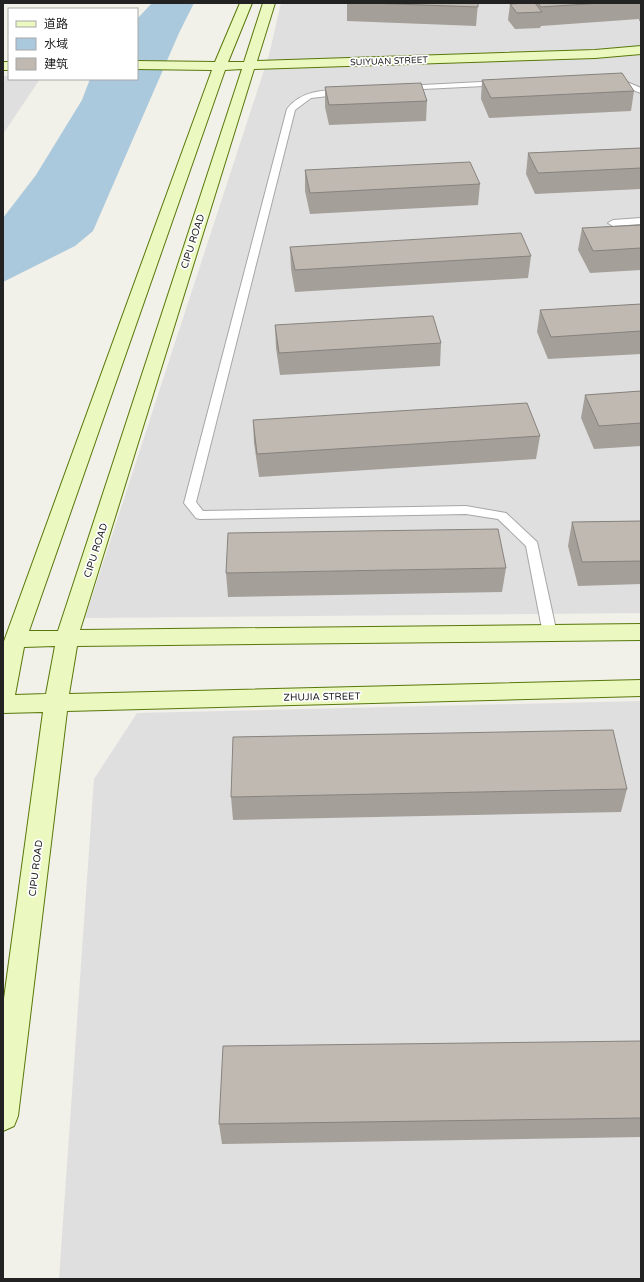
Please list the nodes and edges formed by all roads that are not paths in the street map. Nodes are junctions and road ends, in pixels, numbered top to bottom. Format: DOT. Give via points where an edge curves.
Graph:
graph roads {
  1 [pos="246,3"];
  2 [pos="269,3"];
  3 [pos="641,50"];
  4 [pos="138,65"];
  5 [pos="248,65"];
  6 [pos="220,66"];
  7 [pos="602,81"];
  8 [pos="515,82"];
  9 [pos="396,89"];
  10 [pos="356,91"];
  11 [pos="641,91"];
  12 [pos="641,221"];
  13 [pos="613,223"];
  14 [pos="641,632"];
  15 [pos="550,634"];
  16 [pos="67,638"];
  17 [pos="15,639"];
  18 [pos="641,688"];
  19 [pos="3,698"];
  20 [pos="56,703"];
  21 [pos="3,704"];
  22 [pos="3,1116"];
  1 -- 6 [label="street"];
  2 -- 5 [label="street, CIPU ROAD"];
  3 -- 5 [label="street, SUIYUAN STREET" via="595,54"];
  4 -- 6 [label="street, SUIYUAN STREET"];
  5 -- 6 [label="street, SUIYUAN STREET"];
  5 -- 16 [label="street, CIPU ROAD"];
  6 -- 17 [label="street"];
  7 -- 11 [label="lane" via="624,84"];
  8 -- 9 [label="lane"];
  10 -- 15 [label="lane" via="317,93 298,100 291,109 190,503 200,515 466,510 502,516 532,545"];
  12 -- 13 [label="lane"];
  14 -- 15 [label="street"];
  15 -- 16 [label="street"];
  16 -- 17 [label="street"];
  16 -- 20 [label="street, CIPU ROAD"];
  17 -- 19 [label="street"];
  18 -- 20 [label="street, ZHUJIA STREET"];
  20 -- 21 [label="street, ZHUJIA STREET"];
  20 -- 22 [label="street, CIPU ROAD"];
}
